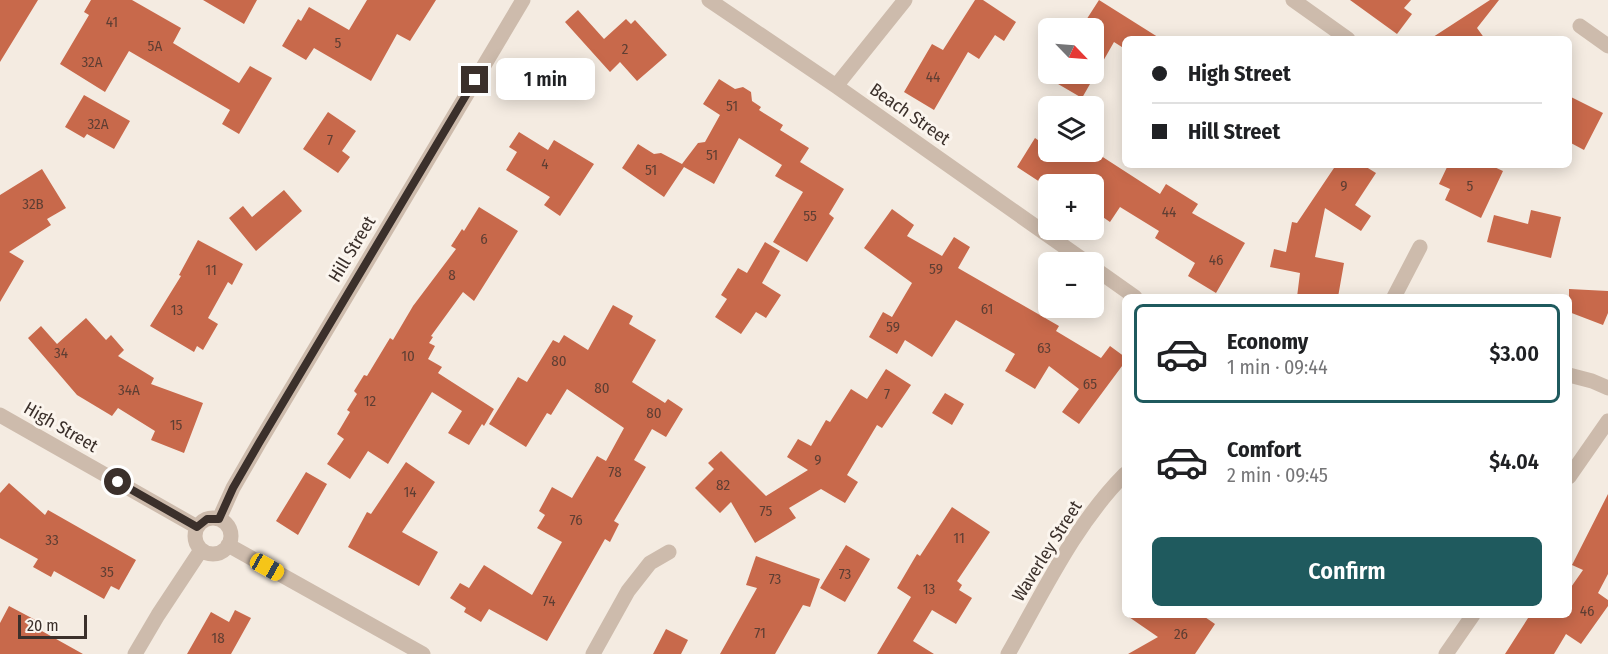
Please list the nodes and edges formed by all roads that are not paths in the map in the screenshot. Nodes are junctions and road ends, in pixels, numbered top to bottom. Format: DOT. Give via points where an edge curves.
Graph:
graph roads {
  1 [pos="523,0"];
  2 [pos="709,0"];
  3 [pos="905,0"];
  4 [pos="1293,0"];
  5 [pos="1580,26"];
  6 [pos="1331,34"];
  7 [pos="1608,46"];
  8 [pos="836,86"];
  9 [pos="1420,247"];
  10 [pos="1072,252"];
  11 [pos="1104,275"];
  12 [pos="1131,294"];
  13 [pos="1396,294"];
  14 [pos="1572,376"];
  15 [pos="1608,392"];
  16 [pos="0,415"];
  17 [pos="1608,421"];
  18 [pos="1572,473"];
  19 [pos="1122,477"];
  20 [pos="219,519"];
  21 [pos="197,527"];
  22 [pos="228,545"];
  23 [pos="201,550"];
  24 [pos="669,552"];
  25 [pos="1471,618"];
  26 [pos="135,654"];
  27 [pos="423,654"];
  28 [pos="593,654"];
  29 [pos="1008,654"];
  30 [pos="1446,654"];
  1 -- 20 [label="street, Hill Street" via="259,443"];
  2 -- 8 [label="street, Beach Street"];
  3 -- 8 [label="street"];
  4 -- 6 [label="street"];
  5 -- 7 [label="street"];
  8 -- 10 [label="street, Beach Street"];
  9 -- 13 [label="street"];
  11 -- 12 [label="street"];
  14 -- 15 [label="street"];
  16 -- 21 [label="street, High Street"];
  17 -- 18 [label="street"];
  19 -- 29 [label="street, Waverley Street" via="1070,545"];
  20 -- 21 [label="street" via="207,519"];
  20 -- 22 [label="street" via="228,527"];
  21 -- 23 [label="street" via="196,541"];
  22 -- 23 [label="street" via="216,554"];
  22 -- 27 [label="street"];
  23 -- 26 [label="street"];
  24 -- 28 [label="street" via="650,563 628,591"];
  25 -- 30 [label="street"];
}
